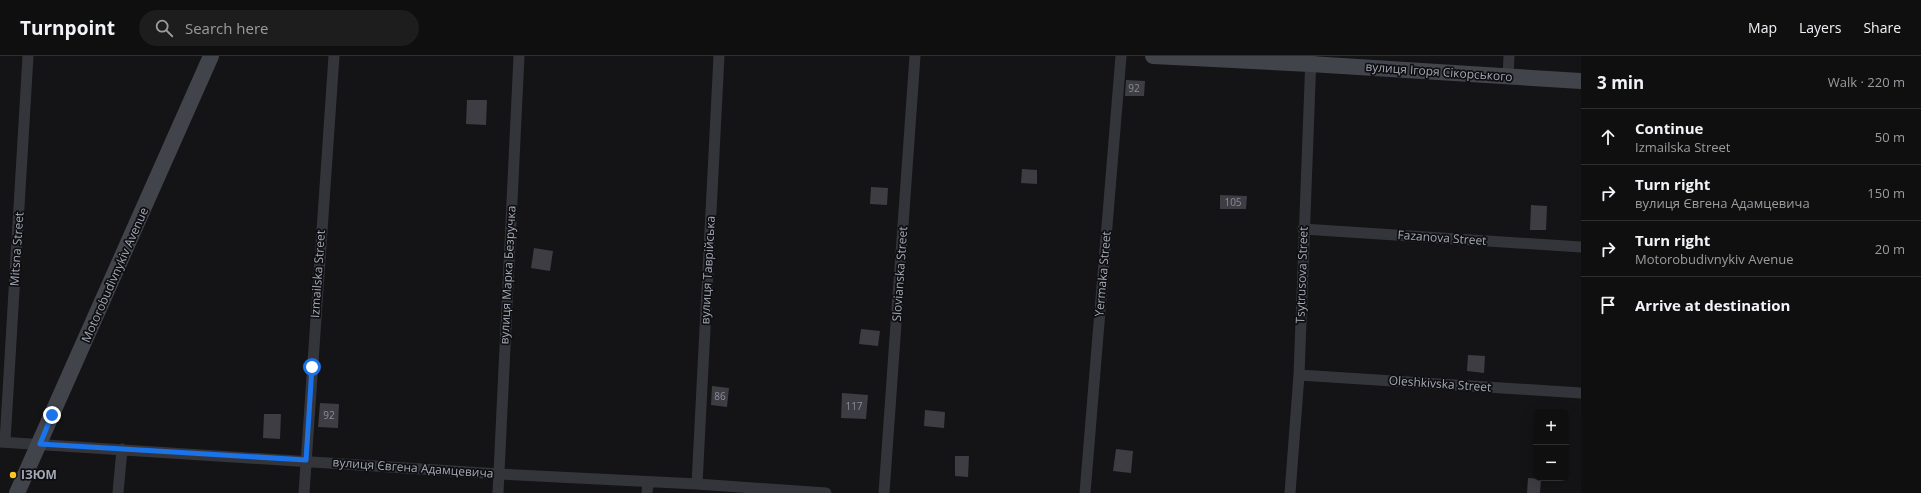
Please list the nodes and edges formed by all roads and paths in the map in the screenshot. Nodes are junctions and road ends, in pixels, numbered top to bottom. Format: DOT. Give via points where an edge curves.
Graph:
graph roads {
  1 [pos="28,56"];
  2 [pos="211,56"];
  3 [pos="334,56"];
  4 [pos="518,56"];
  5 [pos="719,56"];
  6 [pos="915,56"];
  7 [pos="1121,56"];
  8 [pos="1153,56"];
  9 [pos="1509,56"];
  10 [pos="1311,60"];
  11 [pos="1508,77"];
  12 [pos="1581,81"];
  13 [pos="1303,229"];
  14 [pos="1581,247"];
  15 [pos="1299,375"];
  16 [pos="1581,393"];
  17 [pos="2,442"];
  18 [pos="40,444"];
  19 [pos="122,449"];
  20 [pos="306,460"];
  21 [pos="499,474"];
  22 [pos="697,484"];
  23 [pos="648,488"];
  24 [pos="745,490"];
  25 [pos="17,493"];
  26 [pos="118,493"];
  27 [pos="304,493"];
  28 [pos="498,493"];
  29 [pos="826,493"];
  30 [pos="884,493"];
  31 [pos="1085,493"];
  32 [pos="1290,493"];
  1 -- 17 [label="street, Mitsna Street"];
  2 -- 18 [label="main road, Motorobudivnykiv Avenue"];
  3 -- 20 [label="street, Izmailska Street"];
  4 -- 21 [label="street, вулиця Марка Безручка"];
  5 -- 22 [label="street, вулиця Таврійська"];
  6 -- 30 [label="street, Slovianska Street"];
  7 -- 31 [label="street, Yermaka Street"];
  8 -- 10 [label="main road, вулиця Ігоря Сікорського"];
  9 -- 11 [label="street"];
  10 -- 11 [label="main road, вулиця Ігоря Сікорського"];
  10 -- 13 [label="street, Tsytrusova Street"];
  11 -- 12 [label="main road, вулиця Ігоря Сікорського"];
  13 -- 14 [label="street, Fazanova Street"];
  13 -- 15 [label="street, Tsytrusova Street"];
  15 -- 16 [label="street, Oleshkivska Street"];
  15 -- 32 [label="street, Tsytrusova Street"];
  17 -- 18 [label="street, вулиця Євгена Адамцевича"];
  18 -- 19 [label="street, вулиця Євгена Адамцевича"];
  18 -- 25 [label="main road, Motorobudivnykiv Avenue"];
  19 -- 20 [label="street, вулиця Євгена Адамцевича"];
  19 -- 26 [label="street"];
  20 -- 21 [label="street, вулиця Євгена Адамцевича"];
  20 -- 27 [label="street, Izmailska Street"];
  21 -- 23 [label="street, вулиця Євгена Адамцевича"];
  21 -- 28 [label="street, вулиця Марка Безручка"];
  22 -- 23 [label="street, вулиця Євгена Адамцевича"];
  22 -- 24 [label="street, вулиця Євгена Адамцевича"];
  24 -- 29 [label="street, вулиця Євгена Адамцевича"];
}
